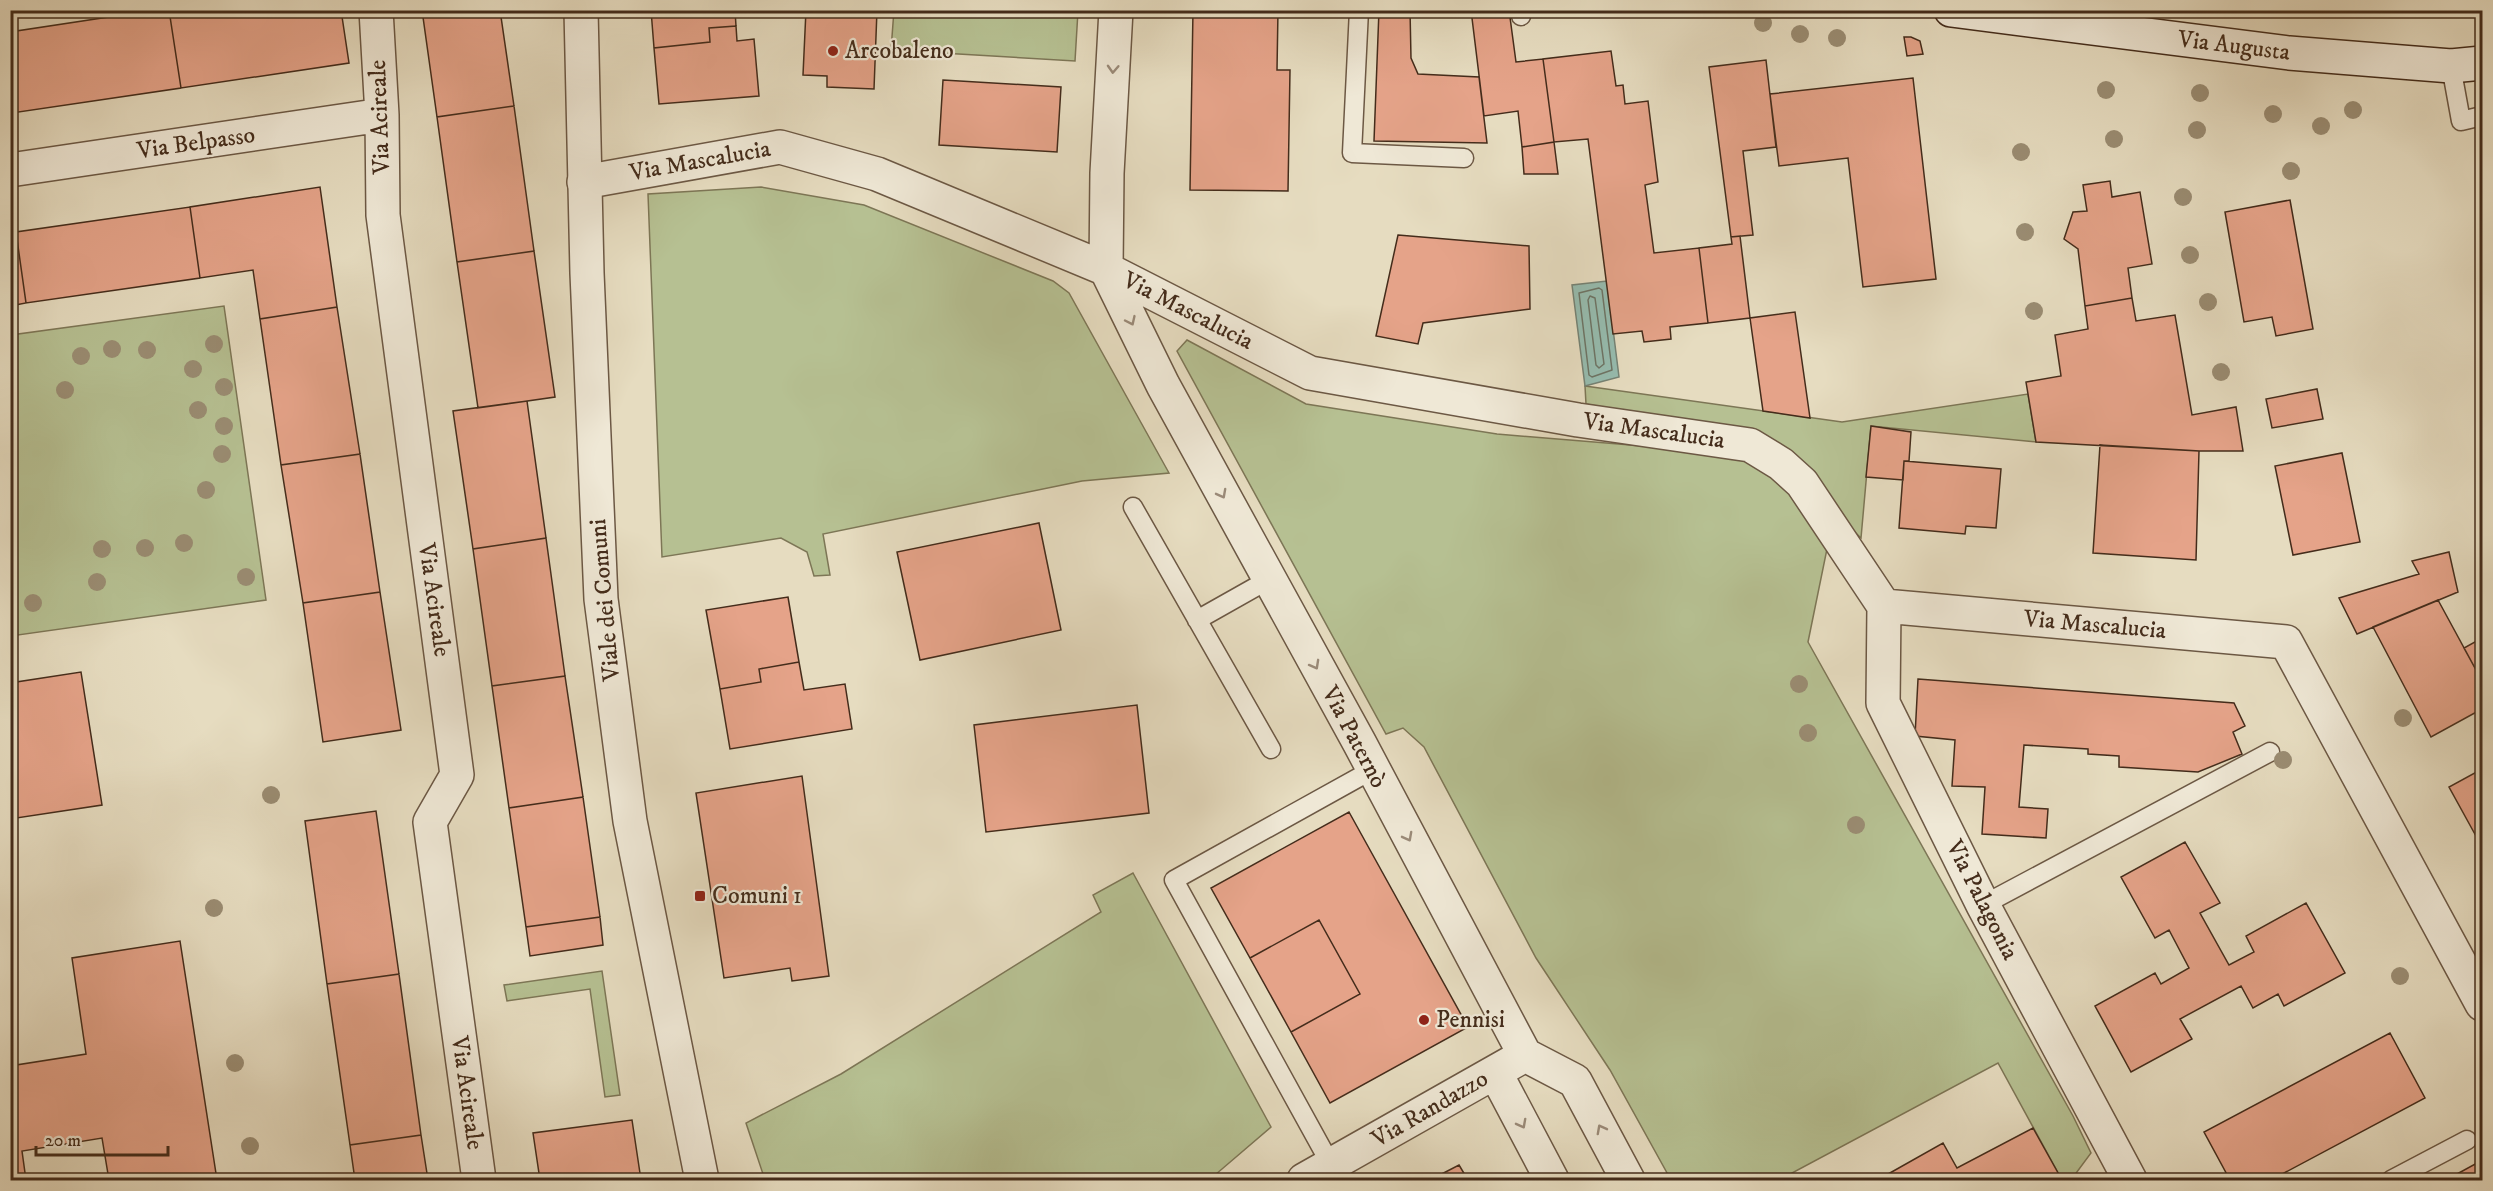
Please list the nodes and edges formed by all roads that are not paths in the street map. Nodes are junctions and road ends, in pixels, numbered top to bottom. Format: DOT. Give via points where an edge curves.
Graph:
graph roads {
  1 [pos="376,10"];
  2 [pos="581,10"];
  3 [pos="1116,10"];
  4 [pos="1359,10"];
  5 [pos="1951,10"];
  6 [pos="2467,64"];
  7 [pos="382,116"];
  8 [pos="2482,116"];
  9 [pos="1464,158"];
  10 [pos="10,170"];
  11 [pos="584,182"];
  12 [pos="1106,269"];
  13 [pos="1133,507"];
  14 [pos="1268,580"];
  15 [pos="1884,606"];
  16 [pos="1197,620"];
  17 [pos="1271,749"];
  18 [pos="2270,752"];
  19 [pos="1372,770"];
  20 [pos="1983,905"];
  21 [pos="2482,1004"];
  22 [pos="1525,1055"];
  23 [pos="1495,1072"];
  24 [pos="2467,1140"];
  25 [pos="1317,1173"];
  26 [pos="479,1180"];
  27 [pos="702,1180"];
  28 [pos="1552,1180"];
  29 [pos="1628,1180"];
  30 [pos="2130,1180"];
  31 [pos="2391,1180"];
  1 -- 7 [label="street, Via Acireale"];
  2 -- 11 [label="street, Viale dei Comuni"];
  3 -- 12 [label="street, one-way"];
  4 -- 9 [label="lane" via="1352,153"];
  5 -- 6 [label="street, Via Augusta" via="2289,53"];
  6 -- 8 [label="lane" via="2461,121"];
  7 -- 10 [label="street, Via Belpasso"];
  7 -- 26 [label="street, Via Acireale" via="383,215 457,775 430,822"];
  11 -- 12 [label="street, Via Mascalucia" via="780,147 877,174"];
  11 -- 27 [label="street, Viale dei Comuni" via="601,599 630,821"];
  12 -- 14 [label="street, Via Paternò, one-way" via="1163,385"];
  12 -- 15 [label="street, Via Mascalucia" via="1310,373 1578,420 1750,445 1802,483"];
  13 -- 16 [label="lane"];
  14 -- 16 [label="lane"];
  14 -- 19 [label="street, Via Paternò, one-way"];
  15 -- 20 [label="street, Via Palagonia" via="1883,703"];
  15 -- 21 [label="street, Via Mascalucia" via="2286,642"];
  16 -- 17 [label="lane"];
  18 -- 20 [label="lane"];
  19 -- 22 [label="street, Via Paternò, one-way"];
  19 -- 25 [label="lane" via="1174,880"];
  20 -- 30 [label="street, Via Palagonia"];
  22 -- 23 [label="street, Via Randazzo"];
  29 -- 22 [label="street, one-way" via="1575,1081"];
  23 -- 25 [label="street, Via Randazzo"];
  23 -- 28 [label="street, one-way"];
  24 -- 31 [label="lane"];
}
